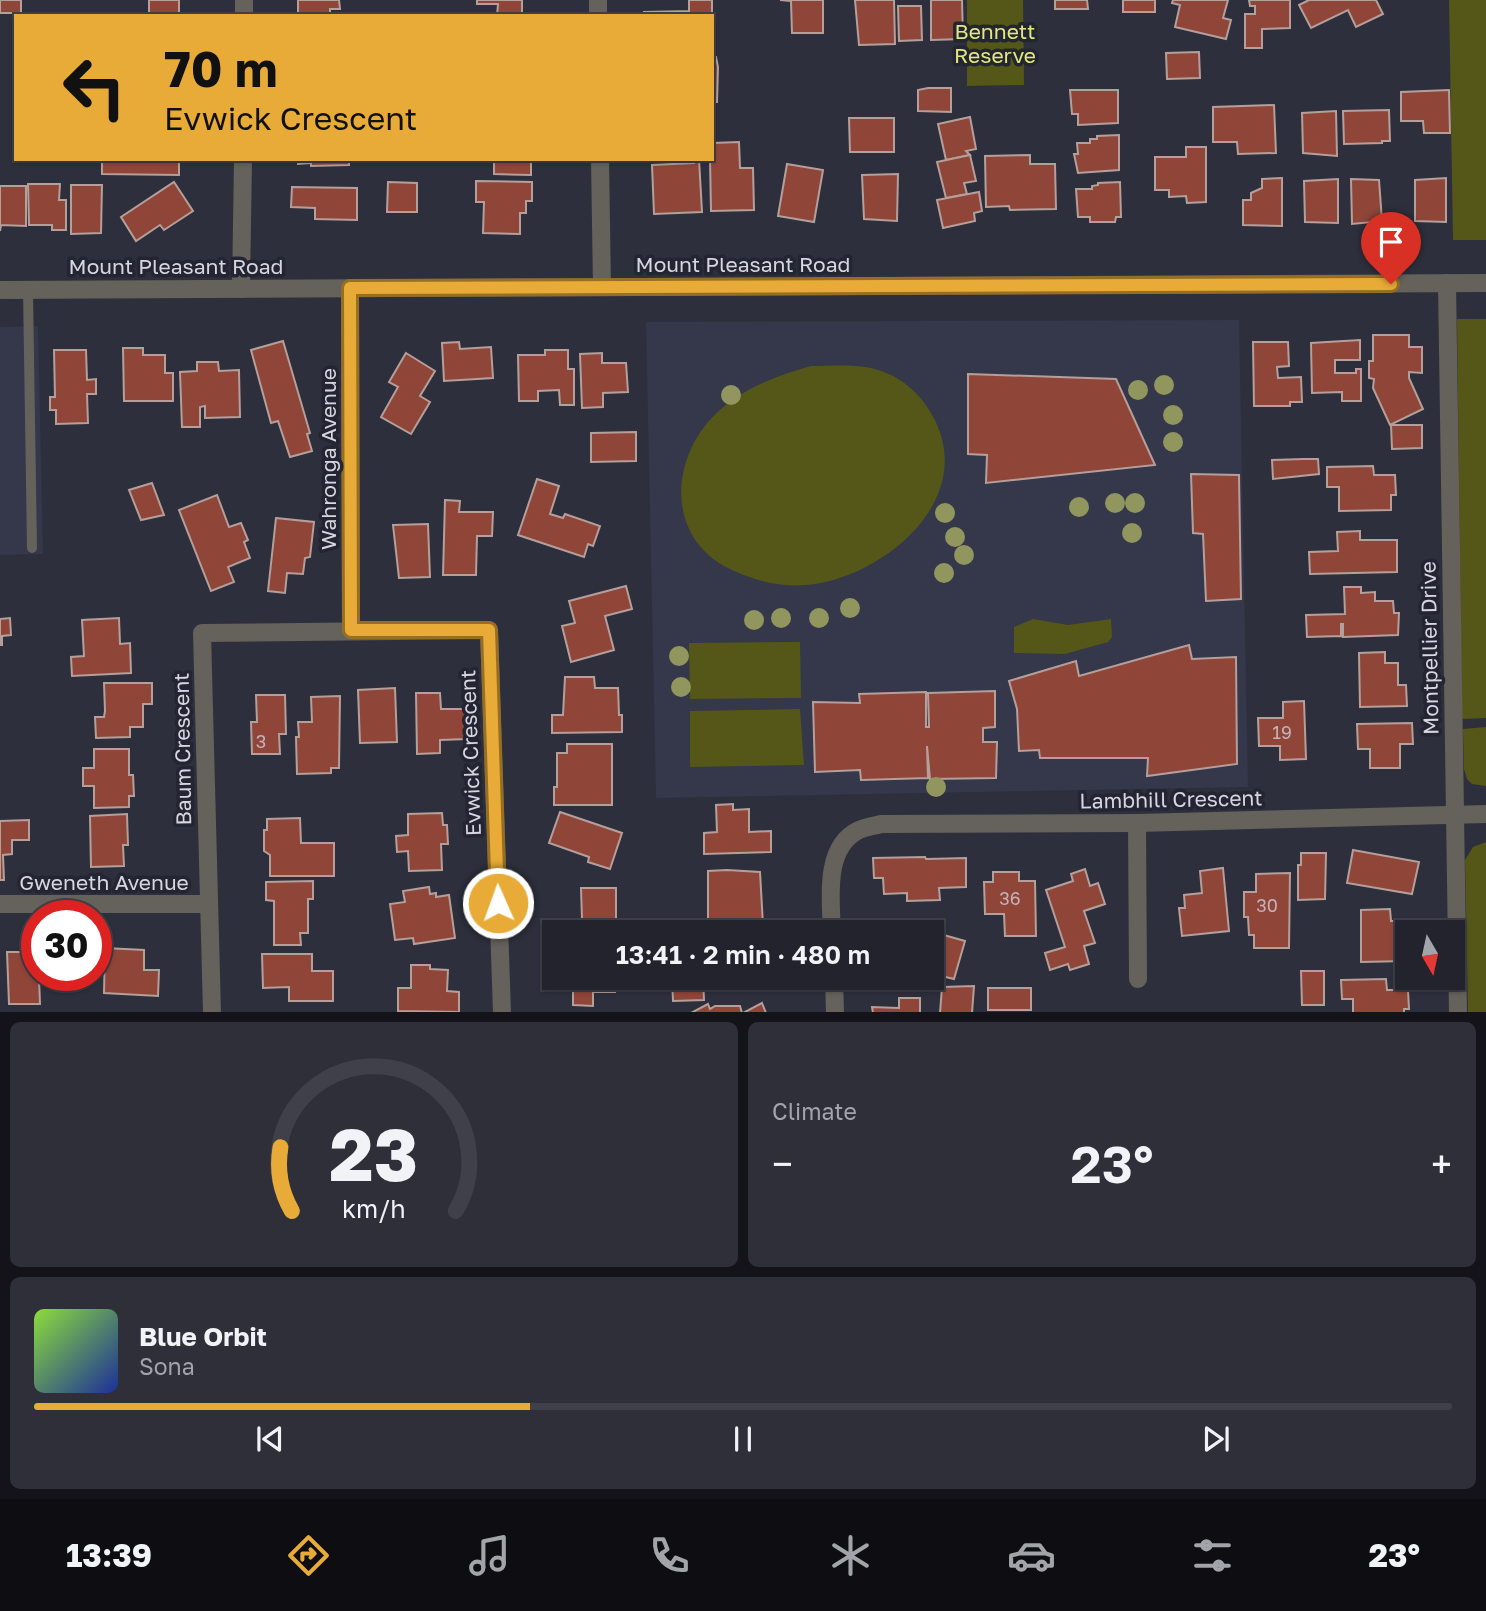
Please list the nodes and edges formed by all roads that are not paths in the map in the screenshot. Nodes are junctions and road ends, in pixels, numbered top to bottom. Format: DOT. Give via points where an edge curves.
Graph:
graph roads {
  1 [pos="243,161"];
  2 [pos="600,161"];
  3 [pos="1486,283"];
  4 [pos="1447,284"];
  5 [pos="350,288"];
  6 [pos="602,288"];
  7 [pos="242,289"];
  8 [pos="0,290"];
  9 [pos="28,290"];
  10 [pos="32,548"];
  11 [pos="351,630"];
  12 [pos="1454,814"];
  13 [pos="1486,814"];
  14 [pos="1137,824"];
  15 [pos="0,904"];
  16 [pos="208,904"];
  17 [pos="832,920"];
  18 [pos="1138,979"];
  19 [pos="834,990"];
  20 [pos="212,1012"];
  21 [pos="502,1012"];
  22 [pos="835,1012"];
  23 [pos="1458,1012"];
  1 -- 7 [label="street"];
  2 -- 6 [label="street"];
  3 -- 4 [label="street, Mount Pleasant Road"];
  4 -- 6 [label="street, Mount Pleasant Road"];
  4 -- 12 [label="street, Montpellier Drive"];
  5 -- 6 [label="street, Mount Pleasant Road"];
  5 -- 7 [label="street, Mount Pleasant Road"];
  5 -- 11 [label="street, Wahronga Avenue"];
  7 -- 9 [label="street, Mount Pleasant Road"];
  8 -- 9 [label="street, Mount Pleasant Road"];
  9 -- 10 [label="lane"];
  11 -- 16 [label="street, Baum Crescent" via="202,633"];
  11 -- 21 [label="street, Evwick Crescent" via="489,630"];
  12 -- 13 [label="street, Lambhill Crescent"];
  12 -- 14 [label="street, Lambhill Crescent"];
  12 -- 23 [label="street, Montpellier Drive"];
  14 -- 17 [label="street, Lambhill Crescent" via="881,824 857,830 842,845 834,864"];
  14 -- 18 [label="street"];
  15 -- 16 [label="street, Gweneth Avenue"];
  16 -- 20 [label="street, Baum Crescent"];
  19 -- 22 [label="street"];
}
